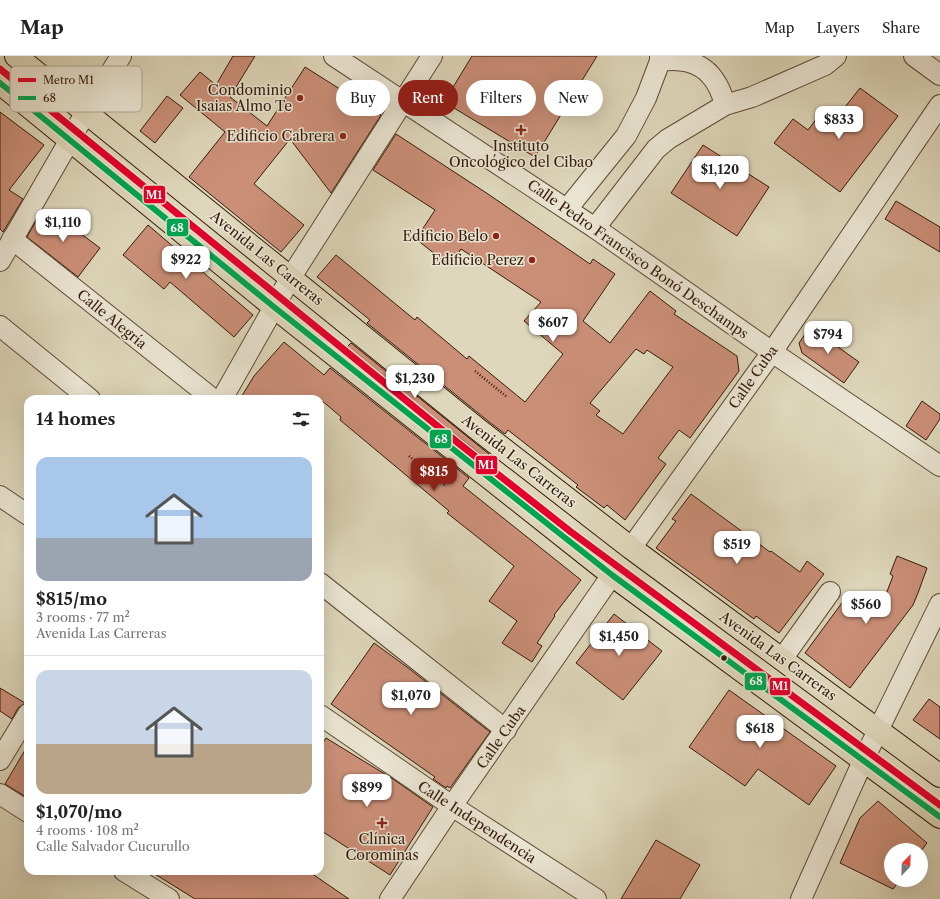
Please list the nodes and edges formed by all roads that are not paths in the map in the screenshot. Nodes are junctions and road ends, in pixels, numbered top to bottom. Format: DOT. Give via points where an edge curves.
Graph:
graph roads {
  1 [pos="16,56"];
  2 [pos="121,56"];
  3 [pos="334,56"];
  4 [pos="432,56"];
  5 [pos="836,56"];
  6 [pos="914,56"];
  7 [pos="660,59"];
  8 [pos="28,66"];
  9 [pos="115,66"];
  10 [pos="940,75"];
  11 [pos="417,80"];
  12 [pos="0,83"];
  13 [pos="10,91"];
  14 [pos="398,98"];
  15 [pos="725,105"];
  16 [pos="940,105"];
  17 [pos="398,111"];
  18 [pos="36,112"];
  19 [pos="86,112"];
  20 [pos="425,116"];
  21 [pos="70,139"];
  22 [pos="567,209"];
  23 [pos="595,228"];
  24 [pos="12,239"];
  25 [pos="0,261"];
  26 [pos="291,277"];
  27 [pos="274,307"];
  28 [pos="0,326"];
  29 [pos="772,352"];
  30 [pos="85,395"];
  31 [pos="207,395"];
  32 [pos="224,395"];
  33 [pos="940,466"];
  34 [pos="0,496"];
  35 [pos="24,512"];
  36 [pos="632,548"];
  37 [pos="612,575"];
  38 [pos="324,586"];
  39 [pos="830,592"];
  40 [pos="940,604"];
  41 [pos="782,659"];
  42 [pos="324,719"];
  43 [pos="24,721"];
  44 [pos="506,730"];
  45 [pos="878,730"];
  46 [pos="0,760"];
  47 [pos="863,761"];
  48 [pos="940,776"];
  49 [pos="0,794"];
  50 [pos="452,806"];
  51 [pos="24,809"];
  52 [pos="940,817"];
  53 [pos="130,875"];
  54 [pos="169,899"];
  55 [pos="390,899"];
  56 [pos="596,899"];
  57 [pos="801,899"];
  1 -- 8 [label="main road, Avenida Las Carreras"];
  2 -- 9 [label="street"];
  3 -- 14 [label="street, Calle Pedro Francisco Bonó Deschamps"];
  4 -- 11 [label="street"];
  5 -- 15 [label="street" via="825,65 752,97"];
  6 -- 10 [label="street"];
  7 -- 15 [label="street" via="682,60 703,68 714,78"];
  7 -- 22 [label="street" via="646,98 626,136"];
  12 -- 13 [label="main road"];
  15 -- 23 [label="street" via="672,136 656,149"];
  16 -- 29 [label="street, Calle Cuba"];
  17 -- 26 [label="street"];
  18 -- 21 [label="main road"];
  19 -- 21 [label="street"];
  19 -- 26 [label="main road, Avenida Las Carreras"];
  20 -- 22 [label="street, Calle Pedro Francisco Bonó Deschamps"];
  21 -- 24 [label="street"];
  21 -- 27 [label="main road"];
  22 -- 23 [label="street, Calle Pedro Francisco Bonó Deschamps"];
  23 -- 29 [label="street, Calle Pedro Francisco Bonó Deschamps"];
  24 -- 25 [label="street"];
  24 -- 31 [label="street, Calle Alegría"];
  26 -- 27 [label="street"];
  26 -- 36 [label="main road, Avenida Las Carreras" via="480,431"];
  27 -- 32 [label="street"];
  27 -- 37 [label="main road"];
  28 -- 30 [label="street"];
  29 -- 33 [label="street, Calle Pedro Francisco Bonó Deschamps"];
  29 -- 36 [label="street, Calle Cuba"];
  34 -- 35 [label="street"];
  36 -- 41 [label="main road, Avenida Las Carreras"];
  37 -- 44 [label="street, Calle Cuba"];
  37 -- 47 [label="main road"];
  38 -- 44 [label="street"];
  39 -- 41 [label="street"];
  40 -- 45 [label="street"];
  41 -- 45 [label="main road, Avenida Las Carreras"];
  42 -- 50 [label="street, Calle Independencia"];
  43 -- 46 [label="street"];
  44 -- 50 [label="street, Calle Cuba"];
  45 -- 47 [label="street"];
  45 -- 48 [label="main road, Avenida Las Carreras"];
  47 -- 52 [label="main road"];
  47 -- 57 [label="street"];
  49 -- 51 [label="street"];
  50 -- 55 [label="street, Calle Cuba"];
  50 -- 56 [label="street, Calle Independencia"];
  53 -- 54 [label="street"];
}
